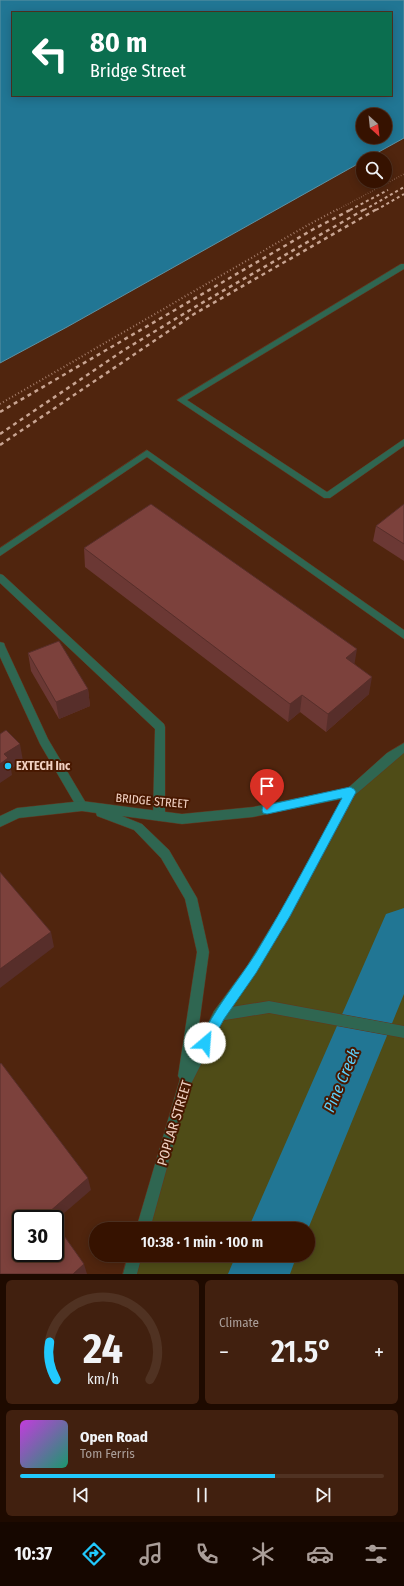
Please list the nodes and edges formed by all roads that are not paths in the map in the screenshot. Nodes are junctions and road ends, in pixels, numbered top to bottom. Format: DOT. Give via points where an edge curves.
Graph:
graph roads {
  1 [pos="404,266"];
  2 [pos="404,442"];
  3 [pos="0,553"];
  4 [pos="0,577"];
  5 [pos="404,635"];
  6 [pos="0,646"];
  7 [pos="404,747"];
  8 [pos="350,792"];
  9 [pos="82,806"];
  10 [pos="159,816"];
  11 [pos="0,822"];
  12 [pos="219,1015"];
  13 [pos="404,1032"];
  14 [pos="183,1086"];
  15 [pos="145,1222"];
  16 [pos="133,1262"];
  17 [pos="130,1274"];
  1 -- 2 [label="street" via="181,400 327,496"];
  3 -- 5 [label="street" via="147,453"];
  4 -- 10 [label="street" via="160,727"];
  6 -- 9 [label="street" via="44,741"];
  7 -- 8 [label="street, POPLAR STREET"];
  8 -- 10 [label="street, BRIDGE STREET" via="253,812 182,819"];
  8 -- 12 [label="street, POPLAR STREET" via="286,913 252,970"];
  9 -- 10 [label="street, BRIDGE STREET"];
  9 -- 11 [label="street, BRIDGE STREET" via="17,813"];
  9 -- 14 [label="street" via="138,827 165,854 191,898 203,952"];
  12 -- 13 [label="street" via="269,1007"];
  12 -- 14 [label="street, POPLAR STREET"];
  14 -- 15 [label="street, POPLAR STREET"];
  16 -- 17 [label="street"];
}
